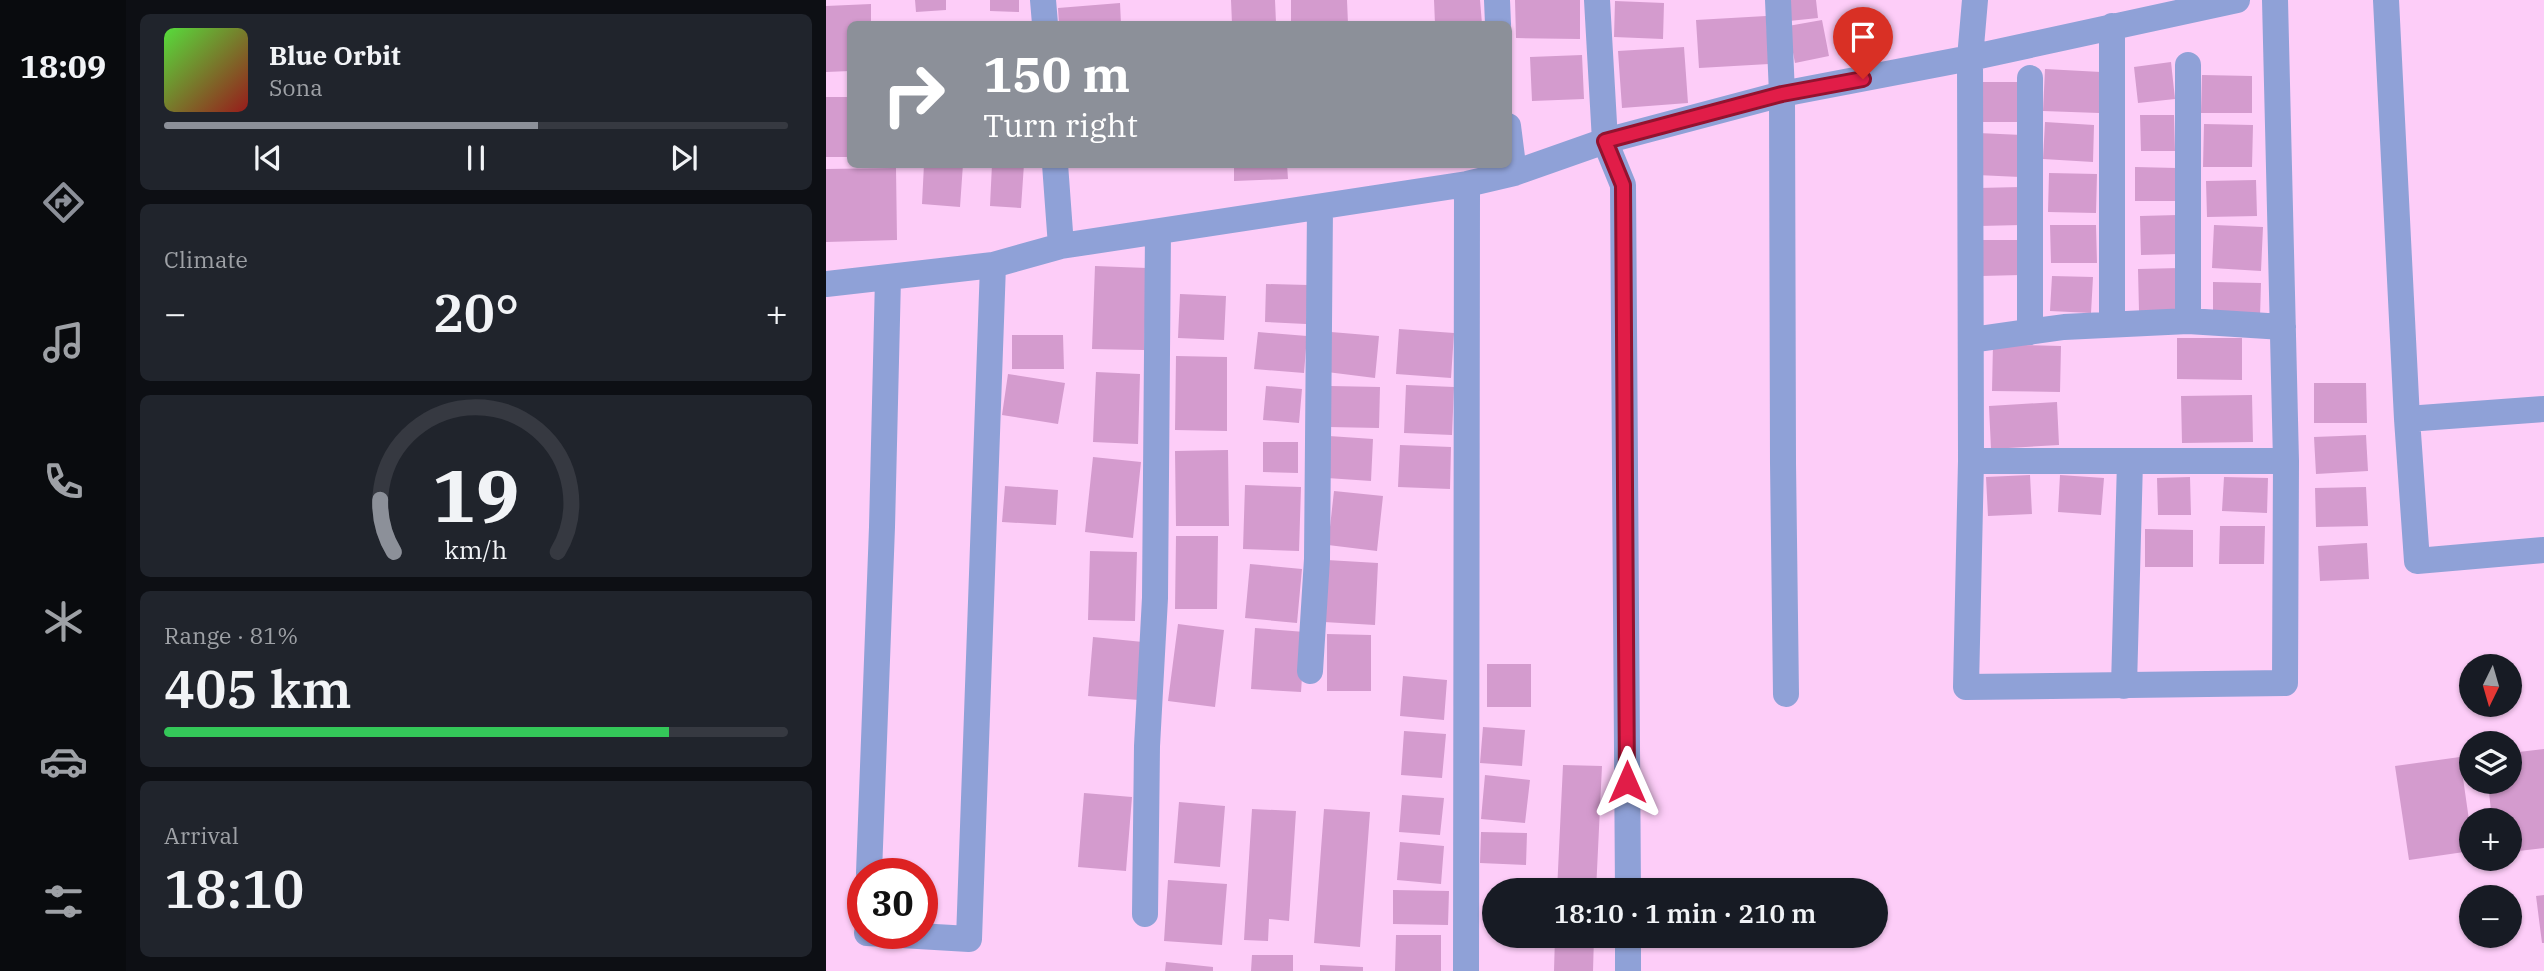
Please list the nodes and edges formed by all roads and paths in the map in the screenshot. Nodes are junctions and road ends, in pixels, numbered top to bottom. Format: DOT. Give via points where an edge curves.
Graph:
graph roads {
  1 [pos="1043,0"];
  2 [pos="1497,0"];
  3 [pos="1597,0"];
  4 [pos="1778,0"];
  5 [pos="1975,0"];
  6 [pos="2237,0"];
  7 [pos="2275,0"];
  8 [pos="2386,0"];
  9 [pos="2209,2"];
  10 [pos="1045,21"];
  11 [pos="1498,21"];
  12 [pos="2112,26"];
  13 [pos="1970,58"];
  14 [pos="2188,65"];
  15 [pos="2030,78"];
  16 [pos="1782,94"];
  17 [pos="1605,141"];
  18 [pos="1512,157"];
  19 [pos="1055,168"];
  20 [pos="1514,173"];
  21 [pos="1468,184"];
  22 [pos="1320,208"];
  23 [pos="1158,232"];
  24 [pos="1061,246"];
  25 [pos="993,265"];
  26 [pos="888,278"];
  27 [pos="826,284"];
  28 [pos="2188,321"];
  29 [pos="2112,324"];
  30 [pos="2283,327"];
  31 [pos="2029,332"];
  32 [pos="1970,340"];
  33 [pos="2544,410"];
  34 [pos="2407,419"];
  35 [pos="1970,461"];
  36 [pos="2130,461"];
  37 [pos="2286,461"];
  38 [pos="2544,550"];
  39 [pos="1310,671"];
  40 [pos="2124,685"];
  41 [pos="1786,694"];
  42 [pos="870,858"];
  43 [pos="1628,878"];
  44 [pos="1145,914"];
  45 [pos="938,937"];
  46 [pos="1628,948"];
  47 [pos="1466,971"];
  48 [pos="1628,971"];
  1 -- 10 [label="street"];
  2 -- 11 [label="street"];
  3 -- 17 [label="street"];
  4 -- 16 [label="street"];
  5 -- 13 [label="street"];
  6 -- 9 [label="street"];
  7 -- 30 [label="street"];
  8 -- 34 [label="street"];
  9 -- 12 [label="street"];
  12 -- 13 [label="street"];
  12 -- 29 [label="street"];
  13 -- 16 [label="street"];
  13 -- 32 [label="street"];
  14 -- 28 [label="street"];
  15 -- 31 [label="street"];
  16 -- 17 [label="street"];
  16 -- 41 [label="street"];
  17 -- 20 [label="street"];
  17 -- 43 [label="street" via="1623,185"];
  18 -- 20 [label="street"];
  19 -- 24 [label="street"];
  20 -- 21 [label="street"];
  21 -- 22 [label="street"];
  21 -- 47 [label="street"];
  22 -- 23 [label="street"];
  22 -- 39 [label="street" via="1317,559"];
  23 -- 24 [label="street"];
  23 -- 44 [label="street" via="1155,598"];
  24 -- 25 [label="street"];
  25 -- 26 [label="street"];
  25 -- 45 [label="street" via="969,939"];
  26 -- 27 [label="street"];
  26 -- 42 [label="street"];
  28 -- 29 [label="street"];
  28 -- 30 [label="street"];
  29 -- 31 [label="street"];
  30 -- 37 [label="street"];
  31 -- 32 [label="street"];
  32 -- 35 [label="street"];
  33 -- 34 [label="street"];
  34 -- 38 [label="street" via="2417,561"];
  35 -- 36 [label="street"];
  35 -- 40 [label="street" via="1966,687"];
  36 -- 37 [label="street"];
  36 -- 40 [label="street"];
  37 -- 40 [label="street" via="2284,683"];
  46 -- 48 [label="street"];
}
